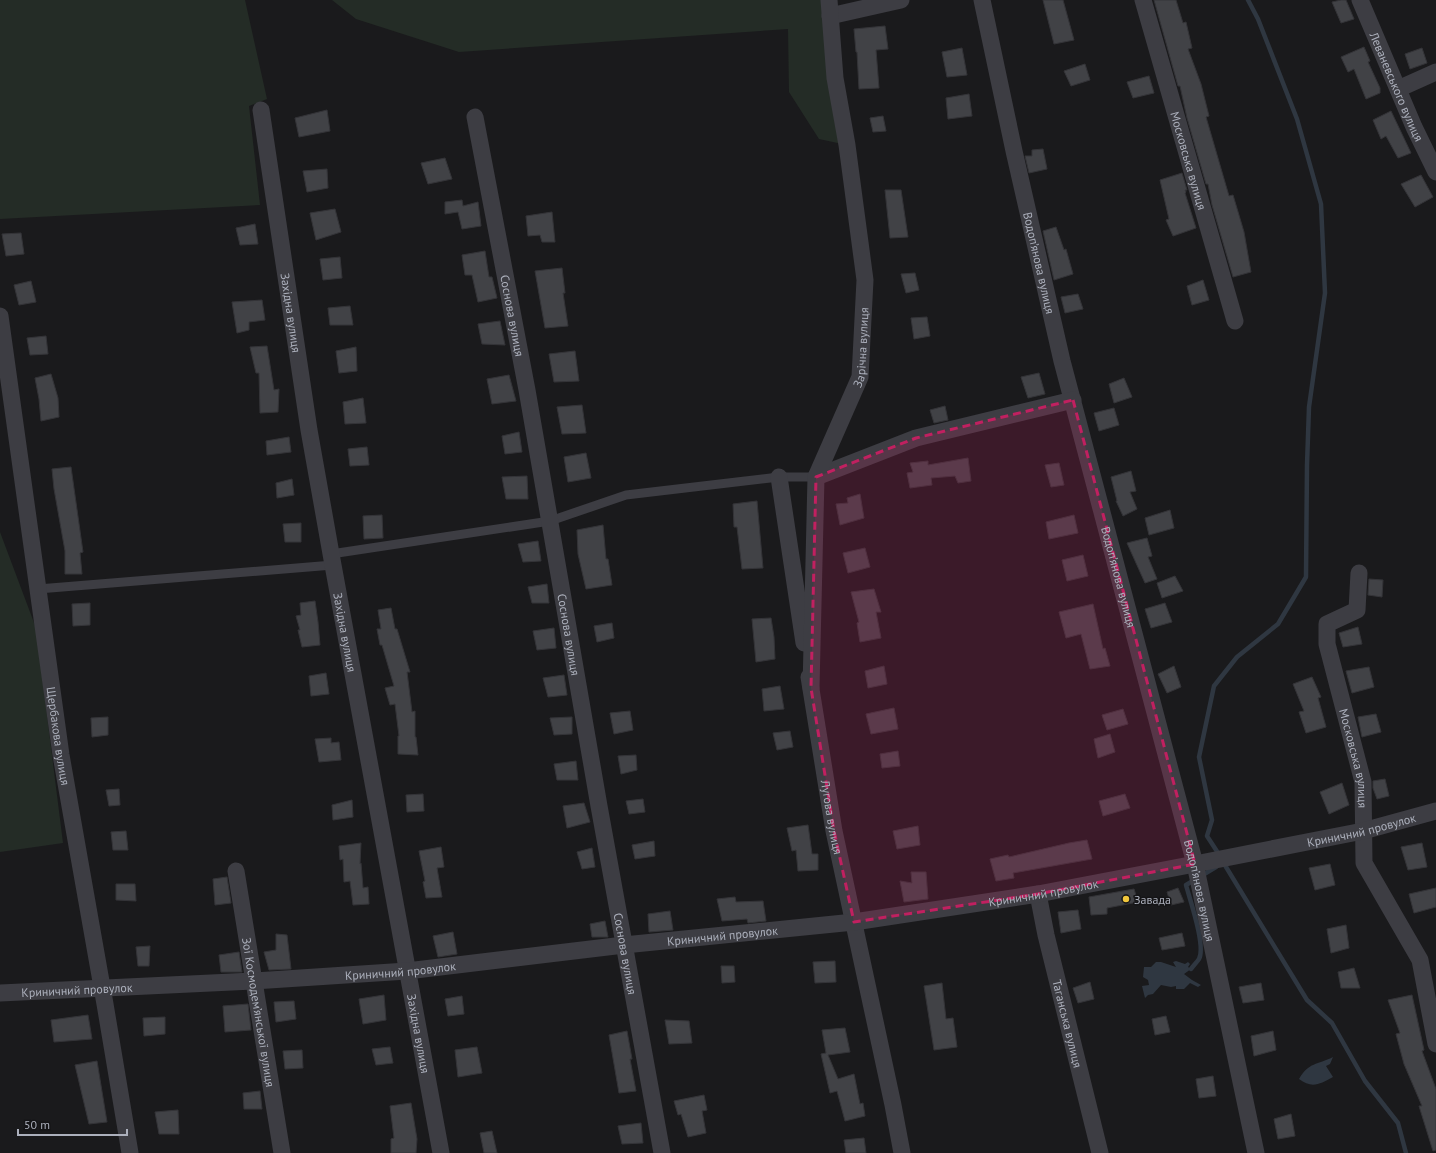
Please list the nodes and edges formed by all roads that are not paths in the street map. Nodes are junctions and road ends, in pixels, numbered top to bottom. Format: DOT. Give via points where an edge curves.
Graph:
graph roads {
  1 [pos="901,0"];
  2 [pos="982,0"];
  3 [pos="1143,0"];
  4 [pos="1360,0"];
  5 [pos="830,8"];
  6 [pos="1436,72"];
  7 [pos="1398,89"];
  8 [pos="261,110"];
  9 [pos="475,117"];
  10 [pos="1436,172"];
  11 [pos="0,316"];
  12 [pos="1236,321"];
  13 [pos="1073,400"];
  14 [pos="779,477"];
  15 [pos="816,477"];
  16 [pos="550,521"];
  17 [pos="332,560"];
  18 [pos="1359,574"];
  19 [pos="38,589"];
  20 [pos="811,688"];
  21 [pos="1436,811"];
  22 [pos="1363,831"];
  23 [pos="1203,863"];
  24 [pos="236,871"];
  25 [pos="1038,894"];
  26 [pos="854,922"];
  27 [pos="624,945"];
  28 [pos="407,971"];
  29 [pos="253,981"];
  30 [pos="102,989"];
  31 [pos="0,993"];
  32 [pos="1436,1044"];
  33 [pos="130,1153"];
  34 [pos="282,1153"];
  35 [pos="441,1153"];
  36 [pos="662,1153"];
  37 [pos="902,1153"];
  38 [pos="1100,1153"];
  39 [pos="1256,1153"];
  1 -- 5 [label="street"];
  2 -- 13 [label="street, Водоп’янова вулиця" via="1062,361"];
  3 -- 12 [label="street, Московська вулиця"];
  4 -- 7 [label="street, Леваневського вулиця"];
  5 -- 15 [label="street, Зарічна вулиця" via="835,78 847,144 865,280 860,377"];
  6 -- 7 [label="street"];
  7 -- 10 [label="street, Леваневського вулиця"];
  8 -- 17 [label="street, Західна вулиця" via="309,430"];
  9 -- 16 [label="street, Соснова вулиця"];
  11 -- 19 [label="street, Щербакова вулиця"];
  13 -- 15 [label="street" via="916,438"];
  13 -- 23 [label="street, Водоп’янова вулиця"];
  14 -- 15 [label="lane"];
  14 -- 16 [label="lane" via="626,495"];
  14 -- 20 [label="street, Лугова вулиця"];
  15 -- 20 [label="street, Зарічна вулиця"];
  16 -- 17 [label="lane"];
  16 -- 27 [label="street, Соснова вулиця"];
  17 -- 19 [label="lane"];
  17 -- 28 [label="street, Західна вулиця"];
  18 -- 22 [label="street, Московська вулиця" via="1357,610 1327,624 1327,644 1363,782"];
  19 -- 30 [label="street, Щербакова вулиця" via="61,755"];
  20 -- 26 [label="street, Лугова вулиця" via="834,831"];
  21 -- 22 [label="street, Криничний провулок"];
  22 -- 23 [label="street, Криничний провулок"];
  22 -- 32 [label="street, Московська вулиця" via="1364,863 1420,960"];
  23 -- 25 [label="street, Криничний провулок"];
  23 -- 39 [label="street, Водоп’янова вулиця"];
  24 -- 29 [label="street, Зої Космодем’янської вулиця"];
  25 -- 26 [label="street, Криничний провулок"];
  25 -- 38 [label="street, Таганська вулиця"];
  26 -- 27 [label="street, Криничний провулок"];
  26 -- 37 [label="street, Лугова вулиця"];
  27 -- 28 [label="street, Криничний провулок"];
  27 -- 36 [label="street, Соснова вулиця"];
  28 -- 29 [label="street, Криничний провулок"];
  28 -- 35 [label="street, Західна вулиця"];
  29 -- 30 [label="street, Криничний провулок"];
  29 -- 34 [label="street, Зої Космодем’янської вулиця"];
  30 -- 31 [label="street, Криничний провулок"];
  30 -- 33 [label="street, Щербакова вулиця"];
}
